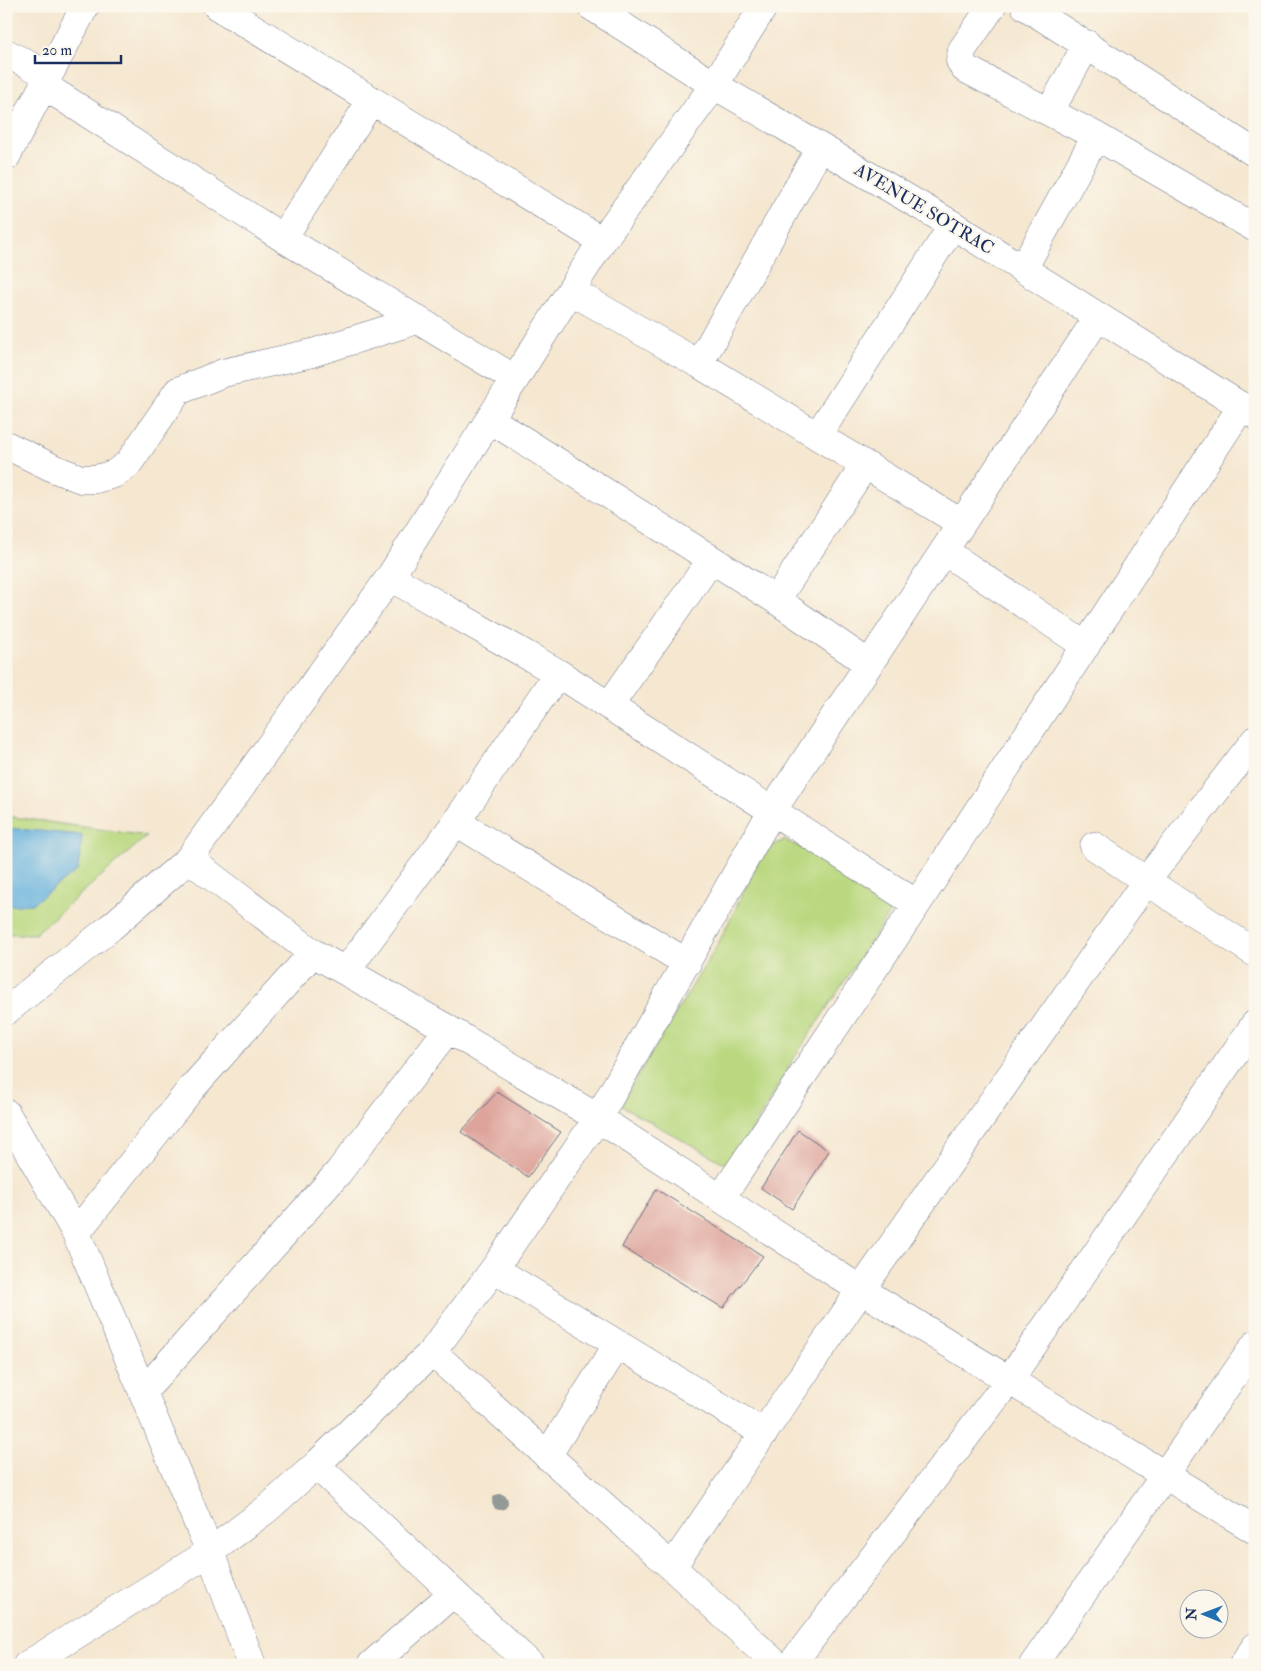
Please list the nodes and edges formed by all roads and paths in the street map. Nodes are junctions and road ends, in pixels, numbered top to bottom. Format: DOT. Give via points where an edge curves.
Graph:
graph roads {
  1 [pos="85,6"];
  2 [pos="217,6"];
  3 [pos="591,6"];
  4 [pos="764,6"];
  5 [pos="992,6"];
  6 [pos="1025,6"];
  7 [pos="1087,44"];
  8 [pos="6,53"];
  9 [pos="45,80"];
  10 [pos="714,85"];
  11 [pos="372,101"];
  12 [pos="1050,111"];
  13 [pos="1096,136"];
  14 [pos="820,148"];
  15 [pos="1255,153"];
  16 [pos="6,157"];
  17 [pos="953,225"];
  18 [pos="1255,228"];
  19 [pos="283,238"];
  20 [pos="602,241"];
  21 [pos="1023,269"];
  22 [pos="572,291"];
  23 [pos="1098,317"];
  24 [pos="417,320"];
  25 [pos="698,364"];
  26 [pos="515,379"];
  27 [pos="1248,410"];
  28 [pos="491,420"];
  29 [pos="818,436"];
  30 [pos="6,445"];
  31 [pos="864,465"];
  32 [pos="961,523"];
  33 [pos="944,551"];
  34 [pos="712,560"];
  35 [pos="390,577"];
  36 [pos="776,600"];
  37 [pos="1086,646"];
  38 [pos="869,664"];
  39 [pos="558,673"];
  40 [pos="609,706"];
  41 [pos="1255,740"];
  42 [pos="772,811"];
  43 [pos="456,822"];
  44 [pos="1094,846"];
  45 [pos="189,858"];
  46 [pos="1147,880"];
  47 [pos="917,904"];
  48 [pos="313,953"];
  49 [pos="1255,953"];
  50 [pos="687,963"];
  51 [pos="346,971"];
  52 [pos="6,1011"];
  53 [pos="1255,1024"];
  54 [pos="448,1029"];
  55 [pos="6,1113"];
  56 [pos="598,1118"];
  57 [pos="720,1198"];
  58 [pos="76,1232"];
  59 [pos="494,1269"];
  60 [pos="861,1290"];
  61 [pos="618,1344"];
  62 [pos="1255,1345"];
  63 [pos="432,1352"];
  64 [pos="1009,1380"];
  65 [pos="143,1392"];
  66 [pos="764,1433"];
  67 [pos="547,1456"];
  68 [pos="316,1465"];
  69 [pos="1165,1474"];
  70 [pos="1255,1530"];
  71 [pos="210,1552"];
  72 [pos="672,1567"];
  73 [pos="453,1593"];
  74 [pos="1255,1647"];
  75 [pos="27,1665"];
  76 [pos="252,1665"];
  77 [pos="371,1665"];
  78 [pos="531,1665"];
  79 [pos="777,1665"];
  80 [pos="791,1665"];
  81 [pos="1033,1665"];
  82 [pos="1243,1665"];
  1 -- 9 [label="street"];
  2 -- 11 [label="street"];
  3 -- 10 [label="street, AVENUE SOTRAC"];
  4 -- 10 [label="street"];
  5 -- 12 [label="street" via="962,50 960,60 964,68"];
  6 -- 7 [label="street"];
  7 -- 12 [label="street"];
  7 -- 15 [label="street"];
  8 -- 9 [label="street"];
  9 -- 16 [label="street"];
  9 -- 19 [label="street"];
  10 -- 14 [label="street, AVENUE SOTRAC"];
  10 -- 20 [label="street"];
  11 -- 19 [label="street"];
  11 -- 20 [label="street"];
  12 -- 13 [label="street"];
  13 -- 18 [label="street"];
  13 -- 21 [label="street"];
  14 -- 17 [label="street, AVENUE SOTRAC"];
  14 -- 25 [label="street"];
  17 -- 21 [label="street, AVENUE SOTRAC"];
  17 -- 29 [label="street"];
  19 -- 24 [label="street"];
  20 -- 22 [label="street"];
  21 -- 23 [label="street, AVENUE SOTRAC"];
  22 -- 25 [label="street"];
  22 -- 26 [label="street"];
  23 -- 27 [label="street, AVENUE SOTRAC"];
  23 -- 32 [label="street"];
  24 -- 26 [label="street"];
  24 -- 30 [label="street" via="312,353 222,373 178,391 128,464 114,474 81,479"];
  25 -- 29 [label="street"];
  26 -- 28 [label="street"];
  27 -- 37 [label="street"];
  28 -- 34 [label="street"];
  28 -- 35 [label="street"];
  29 -- 31 [label="street"];
  31 -- 32 [label="street"];
  31 -- 36 [label="street"];
  32 -- 33 [label="street"];
  33 -- 37 [label="street"];
  33 -- 38 [label="street"];
  34 -- 36 [label="street"];
  34 -- 40 [label="street"];
  35 -- 39 [label="street"];
  35 -- 45 [label="street"];
  36 -- 38 [label="street"];
  37 -- 47 [label="street"];
  38 -- 42 [label="street"];
  39 -- 40 [label="street"];
  39 -- 43 [label="street"];
  40 -- 42 [label="street"];
  41 -- 46 [label="street"];
  42 -- 47 [label="street"];
  42 -- 50 [label="street"];
  43 -- 50 [label="street"];
  43 -- 51 [label="street"];
  44 -- 46 [label="street"];
  45 -- 48 [label="street"];
  45 -- 52 [label="street" via="112,927"];
  46 -- 49 [label="street"];
  46 -- 60 [label="street"];
  47 -- 57 [label="street"];
  48 -- 51 [label="street"];
  48 -- 58 [label="street" via="191,1089"];
  50 -- 56 [label="street"];
  51 -- 54 [label="street"];
  53 -- 64 [label="street"];
  54 -- 56 [label="street"];
  54 -- 65 [label="street" via="338,1173"];
  55 -- 58 [label="street"];
  56 -- 57 [label="street"];
  56 -- 59 [label="street"];
  57 -- 60 [label="street"];
  58 -- 65 [label="street"];
  59 -- 61 [label="street"];
  59 -- 63 [label="street"];
  60 -- 64 [label="street"];
  60 -- 66 [label="street"];
  61 -- 66 [label="street"];
  61 -- 67 [label="street"];
  62 -- 69 [label="street"];
  63 -- 67 [label="street"];
  63 -- 68 [label="street"];
  64 -- 69 [label="street"];
  64 -- 80 [label="street"];
  65 -- 71 [label="street"];
  66 -- 72 [label="street"];
  67 -- 72 [label="street"];
  68 -- 71 [label="street" via="267,1510"];
  68 -- 73 [label="street"];
  69 -- 70 [label="street"];
  69 -- 81 [label="street"];
  71 -- 75 [label="street"];
  71 -- 76 [label="street"];
  72 -- 79 [label="street"];
  73 -- 77 [label="street"];
  73 -- 78 [label="street"];
  74 -- 82 [label="street"];
}
